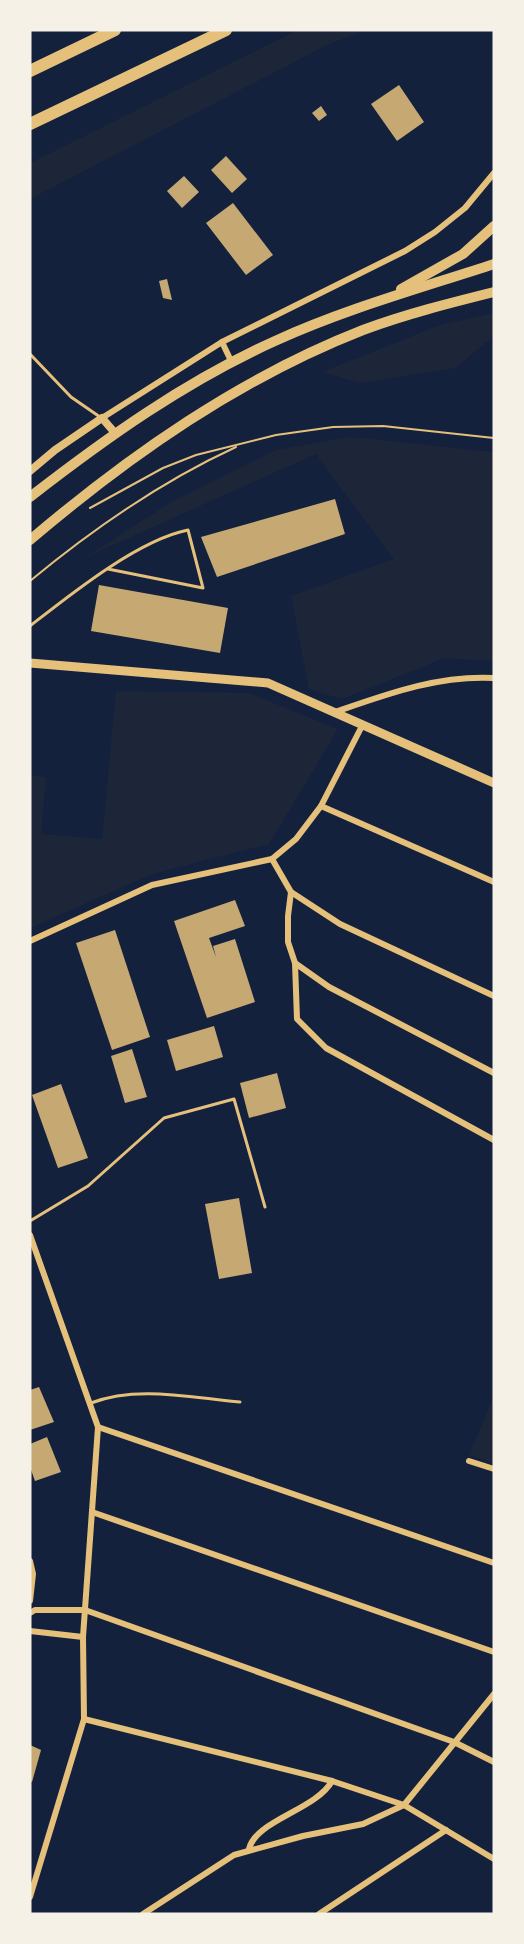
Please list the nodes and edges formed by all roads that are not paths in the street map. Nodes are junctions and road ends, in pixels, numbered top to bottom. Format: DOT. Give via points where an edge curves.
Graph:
graph roads {
  1 [pos="115,30"];
  2 [pos="226,30"];
  3 [pos="30,70"];
  4 [pos="30,124"];
  5 [pos="494,173"];
  6 [pos="494,226"];
  7 [pos="494,264"];
  8 [pos="494,292"];
  9 [pos="375,303"];
  10 [pos="222,342"];
  11 [pos="30,354"];
  12 [pos="232,363"];
  13 [pos="102,418"];
  14 [pos="115,433"];
  15 [pos="30,471"];
  16 [pos="30,497"];
  17 [pos="30,540"];
  18 [pos="108,569"];
  19 [pos="30,626"];
  20 [pos="30,663"];
  21 [pos="494,678"];
  22 [pos="335,711"];
  23 [pos="363,724"];
  24 [pos="494,783"];
  25 [pos="321,806"];
  26 [pos="272,858"];
  27 [pos="494,882"];
  28 [pos="291,892"];
  29 [pos="30,941"];
  30 [pos="295,963"];
  31 [pos="494,996"];
  32 [pos="494,1073"];
  33 [pos="494,1140"];
  34 [pos="265,1208"];
  35 [pos="30,1221"];
  36 [pos="30,1236"];
  37 [pos="240,1402"];
  38 [pos="90,1404"];
  39 [pos="98,1427"];
  40 [pos="469,1461"];
  41 [pos="494,1469"];
  42 [pos="92,1512"];
  43 [pos="30,1561"];
  44 [pos="494,1563"];
  45 [pos="30,1601"];
  46 [pos="85,1610"];
  47 [pos="30,1613"];
  48 [pos="30,1631"];
  49 [pos="83,1637"];
  50 [pos="494,1652"];
  51 [pos="494,1694"];
  52 [pos="84,1719"];
  53 [pos="454,1742"];
  54 [pos="494,1762"];
  55 [pos="332,1781"];
  56 [pos="404,1805"];
  57 [pos="446,1830"];
  58 [pos="249,1849"];
  59 [pos="494,1859"];
  60 [pos="30,1897"];
  61 [pos="143,1914"];
  62 [pos="320,1914"];
  1 -- 3 [label="highway"];
  2 -- 4 [label="highway"];
  5 -- 10 [label="street" via="465,208 405,251"];
  6 -- 9 [label="highway" via="463,254"];
  7 -- 9 [label="highway"];
  8 -- 17 [label="highway" via="363,330 294,361 172,430"];
  9 -- 12 [label="highway" via="275,341"];
  10 -- 12 [label="street"];
  10 -- 13 [label="street"];
  11 -- 13 [label="lane" via="71,397"];
  12 -- 14 [label="highway"];
  13 -- 14 [label="street"];
  13 -- 15 [label="street"];
  14 -- 16 [label="highway"];
  18 -- 18 [label="lane" via="171,533 188,530 203,588"];
  18 -- 19 [label="lane"];
  20 -- 22 [label="main road" via="256,680"];
  21 -- 22 [label="street" via="462,678 408,687"];
  22 -- 23 [label="main road"];
  23 -- 24 [label="main road"];
  23 -- 25 [label="street"];
  25 -- 26 [label="street" via="297,839"];
  25 -- 27 [label="street"];
  26 -- 28 [label="street"];
  26 -- 29 [label="street" via="152,885"];
  28 -- 30 [label="street" via="288,942"];
  28 -- 31 [label="street" via="340,924"];
  30 -- 32 [label="street" via="329,987"];
  30 -- 33 [label="street" via="297,1019 326,1048"];
  34 -- 35 [label="lane" via="234,1099 164,1118 88,1186"];
  36 -- 38 [label="street"];
  37 -- 38 [label="lane" via="135,1394"];
  38 -- 39 [label="street"];
  39 -- 42 [label="street"];
  39 -- 44 [label="street"];
  40 -- 41 [label="street"];
  42 -- 46 [label="street"];
  42 -- 50 [label="street"];
  43 -- 45 [label="street"];
  46 -- 47 [label="street"];
  46 -- 49 [label="street"];
  46 -- 53 [label="street"];
  48 -- 49 [label="street"];
  49 -- 52 [label="street"];
  51 -- 53 [label="street"];
  52 -- 55 [label="street"];
  52 -- 60 [label="street"];
  53 -- 54 [label="street"];
  53 -- 56 [label="street"];
  55 -- 56 [label="street"];
  55 -- 58 [label="street" via="321,1796 255,1837"];
  56 -- 57 [label="street"];
  56 -- 58 [label="street" via="348,1828"];
  57 -- 59 [label="street"];
  57 -- 62 [label="street"];
  58 -- 61 [label="street" via="222,1861"];
}
